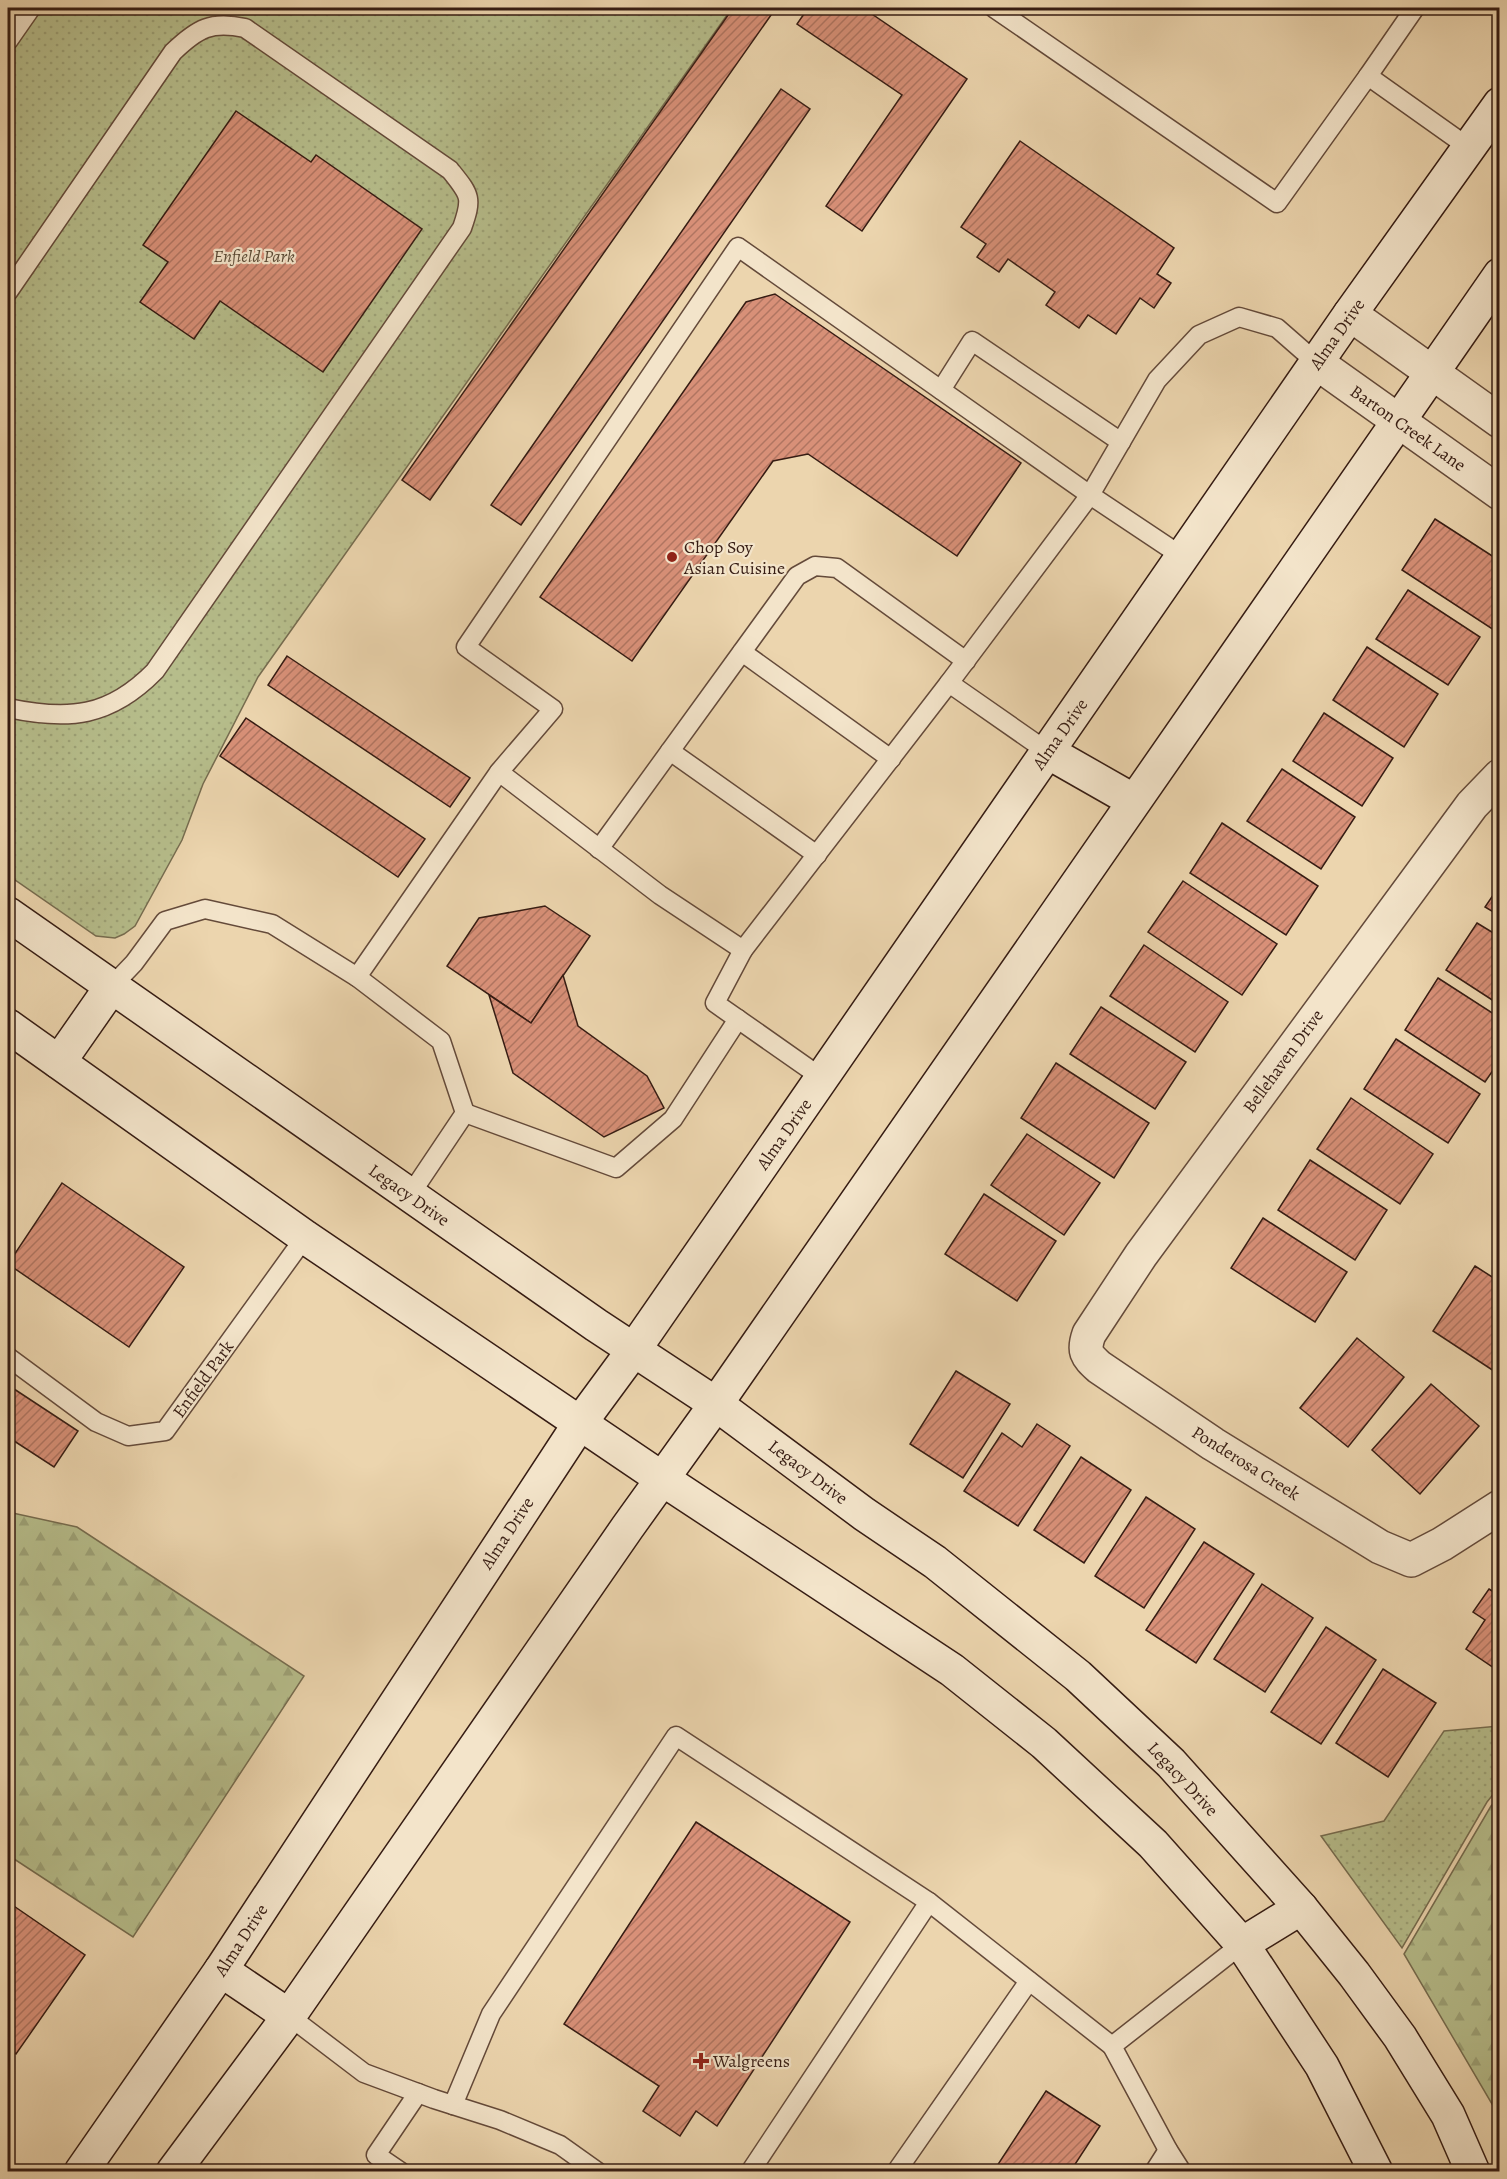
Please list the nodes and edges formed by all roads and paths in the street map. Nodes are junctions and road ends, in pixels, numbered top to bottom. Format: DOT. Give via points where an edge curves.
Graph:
graph roads {
  1 [pos="31,8"];
  2 [pos="994,8"];
  3 [pos="1415,8"];
  4 [pos="8,41"];
  5 [pos="1368,76"];
  6 [pos="1500,104"];
  7 [pos="1468,147"];
  8 [pos="1500,275"];
  9 [pos="8,292"];
  10 [pos="1350,314"];
  11 [pos="1317,363"];
  12 [pos="1432,372"];
  13 [pos="941,390"];
  14 [pos="1398,421"];
  15 [pos="1500,421"];
  16 [pos="1121,442"];
  17 [pos="1500,493"];
  18 [pos="1090,495"];
  19 [pos="1183,556"];
  20 [pos="742,651"];
  21 [pos="966,661"];
  22 [pos="949,683"];
  23 [pos="8,708"];
  24 [pos="670,751"];
  25 [pos="1048,752"];
  26 [pos="891,759"];
  27 [pos="499,772"];
  28 [pos="1500,776"];
  29 [pos="1134,801"];
  30 [pos="599,849"];
  31 [pos="817,855"];
  32 [pos="8,914"];
  33 [pos="743,950"];
  34 [pos="357,977"];
  35 [pos="112,986"];
  36 [pos="738,1019"];
  37 [pos="8,1026"];
  38 [pos="59,1062"];
  39 [pos="822,1078"];
  40 [pos="465,1113"];
  41 [pos="410,1195"];
  42 [pos="305,1237"];
  43 [pos="633,1351"];
  44 [pos="1087,1356"];
  45 [pos="8,1357"];
  46 [pos="716,1404"];
  47 [pos="580,1423"];
  48 [pos="661,1479"];
  49 [pos="1500,1507"];
  50 [pos="929,1902"];
  51 [pos="1301,1908"];
  52 [pos="1242,1944"];
  53 [pos="221,1970"];
  54 [pos="1029,1981"];
  55 [pos="289,2016"];
  56 [pos="1112,2046"];
  57 [pos="418,2093"];
  58 [pos="453,2105"];
  59 [pos="1168,2151"];
  60 [pos="81,2172"];
  61 [pos="173,2172"];
  62 [pos="401,2172"];
  63 [pos="598,2172"];
  64 [pos="750,2172"];
  65 [pos="896,2172"];
  66 [pos="1154,2172"];
  67 [pos="1182,2172"];
  68 [pos="1376,2172"];
  69 [pos="1473,2172"];
  1 -- 4 [label="lane"];
  2 -- 5 [label="lane" via="1277,203"];
  3 -- 5 [label="lane"];
  5 -- 7 [label="lane"];
  6 -- 7 [label="main road, Alma Drive"];
  7 -- 10 [label="main road, Alma Drive"];
  8 -- 12 [label="main road"];
  9 -- 23 [label="lane" via="173,52 207,27 226,24 245,28 450,170 466,190 470,206 462,228 155,671 138,689 115,703 86,712 36,714"];
  10 -- 11 [label="main road, Alma Drive"];
  10 -- 12 [label="main road"];
  11 -- 14 [label="main road, Barton Creek Lane"];
  11 -- 16 [label="lane" via="1277,328 1239,317 1199,335 1157,380"];
  11 -- 19 [label="main road, Alma Drive"];
  12 -- 14 [label="main road"];
  12 -- 15 [label="main road"];
  13 -- 16 [label="lane" via="972,341"];
  13 -- 18 [label="lane"];
  13 -- 27 [label="lane" via="738,247 466,647 553,709"];
  14 -- 17 [label="main road, Barton Creek Lane"];
  14 -- 29 [label="main road"];
  16 -- 18 [label="lane"];
  18 -- 19 [label="lane"];
  18 -- 21 [label="lane"];
  19 -- 25 [label="main road, Alma Drive"];
  20 -- 21 [label="lane" via="797,576 815,566 837,568"];
  20 -- 24 [label="lane"];
  20 -- 26 [label="lane"];
  21 -- 22 [label="lane"];
  22 -- 25 [label="lane"];
  22 -- 26 [label="lane"];
  24 -- 30 [label="lane"];
  24 -- 31 [label="lane"];
  25 -- 29 [label="main road"];
  25 -- 39 [label="main road, Alma Drive"];
  26 -- 31 [label="lane"];
  27 -- 30 [label="lane"];
  27 -- 34 [label="lane"];
  28 -- 44 [label="main road, Bellehaven Drive" via="1472,805 1141,1255 1089,1334"];
  29 -- 46 [label="main road"];
  30 -- 33 [label="lane"];
  31 -- 33 [label="lane"];
  32 -- 35 [label="main road, Legacy Drive"];
  33 -- 36 [label="lane" via="715,1003"];
  34 -- 35 [label="lane" via="272,924 205,909 165,921"];
  34 -- 40 [label="lane" via="441,1041"];
  35 -- 38 [label="main road"];
  35 -- 41 [label="main road, Legacy Drive"];
  36 -- 39 [label="lane"];
  36 -- 40 [label="lane" via="673,1119 616,1168"];
  37 -- 38 [label="main road"];
  38 -- 42 [label="main road"];
  39 -- 43 [label="main road, Alma Drive"];
  40 -- 41 [label="lane"];
  41 -- 43 [label="main road, Legacy Drive"];
  42 -- 45 [label="lane, Enfield Park" via="165,1431 128,1436 96,1422"];
  42 -- 47 [label="main road"];
  43 -- 46 [label="main road, Legacy Drive"];
  43 -- 47 [label="main road, Alma Drive"];
  44 -- 49 [label="main road, Ponderosa Creek" via="1213,1444 1380,1546 1411,1560"];
  46 -- 48 [label="main road"];
  46 -- 51 [label="main road, Legacy Drive" via="935,1562 1078,1676 1171,1763"];
  47 -- 48 [label="main road"];
  47 -- 53 [label="main road, Alma Drive"];
  48 -- 52 [label="main road" via="952,1670 1035,1735 1153,1844"];
  48 -- 55 [label="main road"];
  50 -- 54 [label="lane"];
  50 -- 58 [label="lane" via="676,1736 491,2014"];
  50 -- 64 [label="lane"];
  51 -- 52 [label="main road"];
  51 -- 69 [label="main road, Legacy Drive" via="1400,2037 1448,2115"];
  52 -- 56 [label="lane"];
  52 -- 68 [label="main road" via="1322,2066"];
  53 -- 55 [label="main road"];
  53 -- 60 [label="main road, Alma Drive"];
  54 -- 56 [label="lane"];
  54 -- 65 [label="lane"];
  55 -- 57 [label="lane" via="364,2073"];
  55 -- 61 [label="main road"];
  56 -- 59 [label="lane"];
  57 -- 58 [label="lane"];
  57 -- 62 [label="lane" via="376,2155"];
  58 -- 63 [label="lane" via="560,2145"];
  59 -- 66 [label="lane"];
  59 -- 67 [label="lane"];
}
